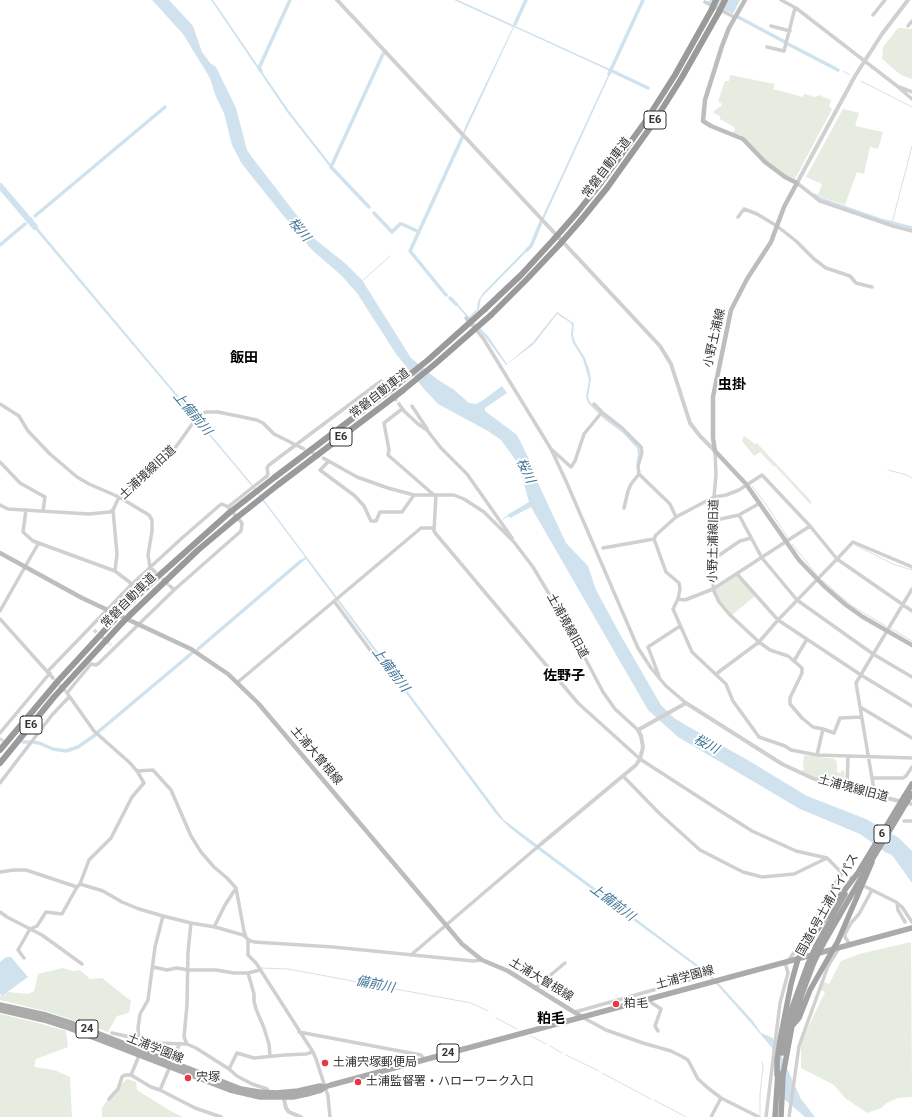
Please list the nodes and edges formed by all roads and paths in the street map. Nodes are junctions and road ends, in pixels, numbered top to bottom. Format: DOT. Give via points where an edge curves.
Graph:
graph roads {
  1 [pos="337,0"];
  2 [pos="716,0"];
  3 [pos="725,0"];
  4 [pos="744,0"];
  5 [pos="781,0"];
  6 [pos="885,0"];
  7 [pos="908,0"];
  8 [pos="704,2"];
  9 [pos="795,8"];
  10 [pos="873,15"];
  11 [pos="734,18"];
  12 [pos="912,21"];
  13 [pos="771,26"];
  14 [pos="908,26"];
  15 [pos="790,30"];
  16 [pos="767,47"];
  17 [pos="865,60"];
  18 [pos="897,86"];
  19 [pos="912,92"];
  20 [pos="912,99"];
  21 [pos="797,183"];
  22 [pos="738,217"];
  23 [pos="777,226"];
  24 [pos="912,231"];
  25 [pos="872,287"];
  26 [pos="466,318"];
  27 [pos="385,385"];
  28 [pos="0,404"];
  29 [pos="399,404"];
  30 [pos="594,404"];
  31 [pos="412,406"];
  32 [pos="402,409"];
  33 [pos="602,412"];
  34 [pos="427,430"];
  35 [pos="297,444"];
  36 [pos="302,448"];
  37 [pos="550,449"];
  38 [pos="715,451"];
  39 [pos="0,462"];
  40 [pos="640,474"];
  41 [pos="746,484"];
  42 [pos="414,495"];
  43 [pos="435,495"];
  44 [pos="119,497"];
  45 [pos="714,497"];
  46 [pos="760,502"];
  47 [pos="0,505"];
  48 [pos="624,508"];
  49 [pos="26,510"];
  50 [pos="113,510"];
  51 [pos="229,510"];
  52 [pos="42,511"];
  53 [pos="739,515"];
  54 [pos="676,517"];
  55 [pos="716,520"];
  56 [pos="810,526"];
  57 [pos="434,528"];
  58 [pos="751,538"];
  59 [pos="654,539"];
  60 [pos="514,542"];
  61 [pos="787,542"];
  62 [pos="38,544"];
  63 [pos="603,548"];
  64 [pos="0,553"];
  65 [pos="715,558"];
  66 [pos="762,558"];
  67 [pos="837,560"];
  68 [pos="25,567"];
  69 [pos="150,567"];
  70 [pos="912,567"];
  71 [pos="154,570"];
  72 [pos="115,571"];
  73 [pos="737,574"];
  74 [pos="818,580"];
  75 [pos="132,584"];
  76 [pos="170,586"];
  77 [pos="912,589"];
  78 [pos="174,590"];
  79 [pos="713,590"];
  80 [pos="678,599"];
  81 [pos="797,600"];
  82 [pos="334,601"];
  83 [pos="903,605"];
  84 [pos="107,610"];
  85 [pos="912,610"];
  86 [pos="0,611"];
  87 [pos="0,619"];
  88 [pos="778,620"];
  89 [pos="138,624"];
  90 [pos="680,626"];
  91 [pos="91,627"];
  92 [pos="94,630"];
  93 [pos="888,631"];
  94 [pos="807,639"];
  95 [pos="759,642"];
  96 [pos="912,645"];
  97 [pos="873,654"];
  98 [pos="794,661"];
  99 [pos="379,662"];
  100 [pos="50,674"];
  101 [pos="716,674"];
  102 [pos="861,675"];
  103 [pos="912,677"];
  104 [pos="661,680"];
  105 [pos="238,682"];
  106 [pos="69,697"];
  107 [pos="684,704"];
  108 [pos="912,706"];
  109 [pos="859,707"];
  110 [pos="861,717"];
  111 [pos="823,729"];
  112 [pos="638,730"];
  113 [pos="0,733"];
  114 [pos="912,738"];
  115 [pos="0,750"];
  116 [pos="817,755"];
  117 [pos="848,756"];
  118 [pos="868,757"];
  119 [pos="640,758"];
  120 [pos="912,758"];
  121 [pos="0,763"];
  122 [pos="912,766"];
  123 [pos="137,771"];
  124 [pos="623,776"];
  125 [pos="872,778"];
  126 [pos="0,783"];
  127 [pos="912,784"];
  128 [pos="847,789"];
  129 [pos="912,794"];
  130 [pos="875,796"];
  131 [pos="908,801"];
  132 [pos="912,821"];
  133 [pos="904,822"];
  134 [pos="541,844"];
  135 [pos="826,858"];
  136 [pos="0,872"];
  137 [pos="862,873"];
  138 [pos="80,884"];
  139 [pos="77,887"];
  140 [pos="866,887"];
  141 [pos="236,888"];
  142 [pos="872,890"];
  143 [pos="896,902"];
  144 [pos="0,912"];
  145 [pos="163,916"];
  146 [pos="905,922"];
  147 [pos="912,922"];
  148 [pos="191,923"];
  149 [pos="445,926"];
  150 [pos="214,927"];
  151 [pos="912,928"];
  152 [pos="30,929"];
  153 [pos="247,938"];
  154 [pos="850,945"];
  155 [pos="837,948"];
  156 [pos="411,955"];
  157 [pos="24,958"];
  158 [pos="798,959"];
  159 [pos="482,960"];
  160 [pos="787,962"];
  161 [pos="565,963"];
  162 [pos="82,964"];
  163 [pos="153,967"];
  164 [pos="188,970"];
  165 [pos="260,970"];
  166 [pos="248,973"];
  167 [pos="700,974"];
  168 [pos="535,988"];
  169 [pos="650,999"];
  170 [pos="0,1005"];
  171 [pos="0,1010"];
  172 [pos="575,1012"];
  173 [pos="582,1017"];
  174 [pos="792,1026"];
  175 [pos="658,1031"];
  176 [pos="299,1032"];
  177 [pos="112,1033"];
  178 [pos="139,1040"];
  179 [pos="782,1040"];
  180 [pos="187,1044"];
  181 [pos="179,1045"];
  182 [pos="138,1052"];
  183 [pos="313,1052"];
  184 [pos="270,1056"];
  185 [pos="425,1060"];
  186 [pos="171,1065"];
  187 [pos="228,1068"];
  188 [pos="131,1075"];
  189 [pos="325,1087"];
  190 [pos="160,1090"];
  191 [pos="268,1093"];
  192 [pos="283,1095"];
  193 [pos="721,1098"];
  194 [pos="109,1100"];
  195 [pos="221,1117"];
  196 [pos="301,1117"];
  197 [pos="330,1117"];
  198 [pos="711,1117"];
  199 [pos="759,1117"];
  200 [pos="766,1117"];
  201 [pos="776,1117"];
  202 [pos="780,1117"];
  203 [pos="790,1117"];
  1 -- 38 [label="street" via="660,346 671,364 690,423"];
  2 -- 51 [label="highway, 常磐自動車道 / E6, bridge" via="645,122 576,214 526,270 428,360"];
  3 -- 121 [label="highway, 常磐自動車道 / E6, bridge" via="682,78 652,125 607,188 527,279 491,315 435,364 198,550 88,658"];
  4 -- 11 [label="main road"];
  5 -- 9 [label="street"];
  6 -- 10 [label="street"];
  7 -- 17 [label="street"];
  8 -- 11 [label="street"];
  9 -- 15 [label="street"];
  9 -- 17 [label="street"];
  11 -- 21 [label="main road" via="708,89 703,121 743,139 766,162"];
  12 -- 14 [label="street"];
  13 -- 15 [label="street"];
  15 -- 16 [label="street" via="784,51"];
  17 -- 18 [label="street"];
  17 -- 21 [label="street"];
  18 -- 19 [label="street"];
  18 -- 20 [label="street"];
  21 -- 23 [label="main road, 小野土浦線"];
  21 -- 24 [label="street" via="820,201"];
  22 -- 23 [label="street" via="744,209"];
  23 -- 25 [label="street" via="826,268 850,276 856,283"];
  23 -- 38 [label="main road, 小野土浦線" via="771,242 731,310 713,397"];
  26 -- 37 [label="street" via="483,338"];
  27 -- 35 [label="street" via="381,381"];
  28 -- 44 [label="street" via="19,416 28,431 77,477"];
  29 -- 32 [label="street"];
  30 -- 33 [label="street"];
  31 -- 34 [label="street"];
  32 -- 34 [label="street"];
  32 -- 43 [label="street" via="384,423 388,455"];
  33 -- 37 [label="street" via="584,434 571,467"];
  33 -- 40 [label="street" via="640,447"];
  34 -- 60 [label="street" via="467,474"];
  35 -- 36 [label="street, 土浦境線旧道"];
  35 -- 44 [label="street, 土浦境線旧道" via="278,436 263,423 250,418 206,412 199,415 173,451 145,478"];
  35 -- 51 [label="street" via="269,465 267,476"];
  37 -- 104 [label="street" via="638,648"];
  38 -- 41 [label="main road"];
  38 -- 45 [label="street, 小野土浦線旧道"];
  39 -- 52 [label="street" via="20,483 45,497"];
  40 -- 48 [label="street" via="631,484"];
  40 -- 54 [label="street" via="670,504"];
  41 -- 45 [label="street" via="739,490"];
  41 -- 46 [label="main road"];
  41 -- 56 [label="street" via="762,475"];
  42 -- 42 [label="street, 土浦境線旧道" via="357,477 327,460 320,470 355,496 364,506 371,521 376,521 380,512 402,512"];
  42 -- 43 [label="street, 土浦境線旧道"];
  43 -- 57 [label="street"];
  43 -- 60 [label="street, 土浦境線旧道" via="454,495 464,499 484,512"];
  44 -- 50 [label="street, 土浦境線旧道"];
  44 -- 69 [label="street" via="151,518 152,531 148,555"];
  45 -- 54 [label="street"];
  45 -- 55 [label="street, 小野土浦線旧道"];
  46 -- 53 [label="street"];
  46 -- 61 [label="main road"];
  47 -- 49 [label="street, 土浦境線旧道" via="8,509"];
  49 -- 52 [label="street, 土浦境線旧道"];
  49 -- 62 [label="street" via="23,532"];
  50 -- 52 [label="street, 土浦境線旧道" via="88,514"];
  50 -- 72 [label="street" via="117,554"];
  51 -- 69 [label="street" via="220,505"];
  51 -- 78 [label="street" via="242,522 241,531"];
  51 -- 115 [label="highway, 常磐自動車道 / E6, bridge" via="115,619"];
  53 -- 55 [label="street"];
  53 -- 58 [label="street"];
  54 -- 59 [label="street"];
  55 -- 65 [label="street, 小野土浦線旧道"];
  56 -- 61 [label="street"];
  56 -- 67 [label="street"];
  57 -- 82 [label="street" via="422,528"];
  57 -- 119 [label="street" via="436,534 578,703"];
  58 -- 65 [label="street"];
  58 -- 66 [label="street"];
  59 -- 63 [label="street"];
  59 -- 80 [label="street" via="666,572 679,583"];
  60 -- 112 [label="street, 土浦境線旧道" via="551,595 603,692 615,709"];
  61 -- 66 [label="street"];
  61 -- 74 [label="main road"];
  62 -- 68 [label="street"];
  62 -- 72 [label="street"];
  64 -- 68 [label="main road, 土浦大曽根線"];
  65 -- 79 [label="street, 小野土浦線旧道"];
  66 -- 73 [label="street"];
  66 -- 81 [label="street"];
  67 -- 70 [label="street" via="853,542"];
  67 -- 74 [label="street"];
  67 -- 83 [label="street"];
  68 -- 84 [label="main road, 土浦大曽根線"];
  68 -- 86 [label="street"];
  69 -- 71 [label="street"];
  69 -- 75 [label="street"];
  72 -- 75 [label="street"];
  73 -- 79 [label="street"];
  73 -- 88 [label="street"];
  74 -- 81 [label="street"];
  74 -- 93 [label="main road" via="846,605"];
  75 -- 84 [label="street"];
  76 -- 78 [label="street"];
  77 -- 83 [label="street"];
  78 -- 89 [label="street"];
  79 -- 80 [label="street" via="685,600"];
  79 -- 95 [label="street, 小野土浦線旧道" via="729,614"];
  80 -- 90 [label="street" via="673,609"];
  81 -- 88 [label="street"];
  81 -- 97 [label="street"];
  82 -- 99 [label="street"];
  82 -- 105 [label="street"];
  83 -- 85 [label="street"];
  83 -- 93 [label="street"];
  84 -- 89 [label="main road, 土浦大曽根線"];
  84 -- 91 [label="street"];
  87 -- 100 [label="street"];
  88 -- 94 [label="street"];
  88 -- 95 [label="street"];
  89 -- 105 [label="main road, 土浦大曽根線" via="200,654"];
  89 -- 106 [label="street" via="112,647 99,663 91,664 85,670 67,693"];
  90 -- 101 [label="street" via="692,652"];
  90 -- 104 [label="street" via="648,647"];
  91 -- 92 [label="street"];
  91 -- 100 [label="street"];
  93 -- 96 [label="main road"];
  93 -- 97 [label="street"];
  94 -- 98 [label="street"];
  94 -- 102 [label="street"];
  95 -- 98 [label="street, 小野土浦線旧道"];
  95 -- 101 [label="street"];
  97 -- 102 [label="street"];
  97 -- 103 [label="street"];
  98 -- 111 [label="street" via="802,668 802,673 790,698 790,704 813,727"];
  100 -- 113 [label="street"];
  101 -- 116 [label="street" via="726,684 733,701 758,738 791,750"];
  102 -- 108 [label="street"];
  102 -- 109 [label="street" via="856,684"];
  104 -- 107 [label="street"];
  105 -- 149 [label="main road, 土浦大曽根線"];
  106 -- 123 [label="street" via="94,731"];
  106 -- 126 [label="street"];
  107 -- 112 [label="street"];
  107 -- 128 [label="street, 土浦境線旧道" via="782,764 828,784"];
  109 -- 110 [label="street"];
  109 -- 114 [label="street"];
  110 -- 111 [label="street" via="840,718 834,733"];
  110 -- 118 [label="street"];
  111 -- 116 [label="street"];
  112 -- 119 [label="street" via="642,741"];
  116 -- 117 [label="street"];
  117 -- 118 [label="street"];
  117 -- 128 [label="street"];
  118 -- 120 [label="street"];
  118 -- 125 [label="street"];
  119 -- 124 [label="street"];
  119 -- 135 [label="street" via="752,831 796,851"];
  122 -- 125 [label="street" via="903,778"];
  123 -- 138 [label="street" via="144,783 132,797 111,838 89,860"];
  123 -- 141 [label="street" via="153,770 171,790 191,836 201,852"];
  124 -- 134 [label="street"];
  124 -- 135 [label="street" via="700,850 743,872 762,877 794,874"];
  125 -- 130 [label="street"];
  127 -- 131 [label="highway, 国道6号土浦バイパス / 6"];
  128 -- 130 [label="street, 土浦境線旧道"];
  129 -- 131 [label="highway, 国道6号土浦バイパス / 6"];
  130 -- 131 [label="street, 土浦境線旧道"];
  131 -- 137 [label="highway, 国道6号土浦バイパス / 6, bridge"];
  131 -- 137 [label="highway, 国道6号土浦バイパス / 6, bridge"];
  132 -- 133 [label="street"];
  134 -- 149 [label="street"];
  135 -- 160 [label="street" via="843,873"];
  136 -- 139 [label="street" via="26,870"];
  137 -- 155 [label="highway"];
  137 -- 158 [label="highway" via="837,900"];
  137 -- 174 [label="highway, 国道6号土浦バイパス / 6, bridge" via="814,962"];
  137 -- 179 [label="highway, 国道6号土浦バイパス / 6, bridge" via="816,946"];
  138 -- 139 [label="street"];
  138 -- 145 [label="street"];
  139 -- 152 [label="street" via="62,914 46,912 37,926"];
  140 -- 142 [label="street"];
  141 -- 150 [label="street"];
  141 -- 153 [label="street"];
  142 -- 143 [label="street"];
  142 -- 154 [label="street" via="845,934"];
  143 -- 146 [label="street"];
  143 -- 147 [label="street"];
  144 -- 152 [label="street"];
  145 -- 148 [label="street"];
  145 -- 163 [label="street"];
  148 -- 150 [label="street"];
  148 -- 164 [label="street"];
  149 -- 156 [label="street"];
  149 -- 159 [label="main road, 土浦大曽根線"];
  150 -- 153 [label="street"];
  151 -- 154 [label="main road, 土浦学園線 / 24"];
  152 -- 157 [label="street" via="18,950"];
  152 -- 162 [label="street"];
  153 -- 156 [label="street" via="254,942"];
  153 -- 165 [label="street" via="248,955"];
  154 -- 155 [label="main road, 土浦学園線 / 24"];
  155 -- 158 [label="main road, 土浦学園線 / 24"];
  155 -- 174 [label="highway" via="810,990 799,1018"];
  155 -- 203 [label="street" via="799,1046"];
  156 -- 159 [label="street"];
  158 -- 160 [label="main road, 土浦学園線 / 24"];
  158 -- 179 [label="highway" via="791,984"];
  159 -- 168 [label="main road, 土浦大曽根線" via="508,971"];
  160 -- 169 [label="main road, 土浦学園線 / 24"];
  160 -- 200 [label="street" via="788,974 780,1004"];
  161 -- 168 [label="street"];
  163 -- 164 [label="street"];
  163 -- 178 [label="street" via="148,1000 140,1014"];
  164 -- 166 [label="street"];
  164 -- 180 [label="street" via="184,1037"];
  165 -- 166 [label="street"];
  165 -- 176 [label="street"];
  166 -- 184 [label="street" via="256,1009 269,1044"];
  167 -- 172 [label="street" via="696,978"];
  168 -- 172 [label="main road, 土浦大曽根線"];
  169 -- 173 [label="main road, 土浦学園線 / 24"];
  169 -- 175 [label="street" via="661,1009 655,1026"];
  170 -- 182 [label="main road, 土浦学園線 / 24" via="71,1023"];
  171 -- 182 [label="main road, 土浦学園線 / 24" via="44,1020"];
  172 -- 173 [label="main road, 土浦大曽根線"];
  173 -- 185 [label="main road, 土浦学園線 / 24"];
  173 -- 193 [label="street" via="606,1030 683,1057 688,1060 698,1079"];
  174 -- 202 [label="highway, 国道6号土浦バイパス / 6"];
  176 -- 183 [label="street"];
  176 -- 185 [label="street" via="421,1055"];
  177 -- 178 [label="street"];
  178 -- 181 [label="street"];
  178 -- 182 [label="street"];
  179 -- 201 [label="highway" via="777,1061"];
  180 -- 181 [label="street"];
  180 -- 187 [label="street"];
  181 -- 186 [label="street"];
  182 -- 186 [label="main road, 土浦学園線 / 24"];
  182 -- 188 [label="street"];
  183 -- 184 [label="street"];
  183 -- 189 [label="street"];
  184 -- 187 [label="street" via="254,1058 237,1053"];
  185 -- 189 [label="main road, 土浦学園線 / 24"];
  186 -- 190 [label="street"];
  186 -- 191 [label="main road, 土浦学園線 / 24" via="231,1086"];
  186 -- 192 [label="main road, 土浦学園線 / 24" via="235,1092 260,1097"];
  187 -- 191 [label="street" via="237,1076 267,1089"];
  188 -- 190 [label="street"];
  188 -- 194 [label="street" via="122,1077 118,1089"];
  189 -- 192 [label="main road, 土浦学園線 / 24"];
  189 -- 197 [label="street"];
  190 -- 195 [label="street" via="195,1108"];
  191 -- 192 [label="main road, 土浦学園線 / 24"];
  192 -- 196 [label="street" via="289,1112"];
  193 -- 198 [label="street"];
  193 -- 199 [label="street"];
}
